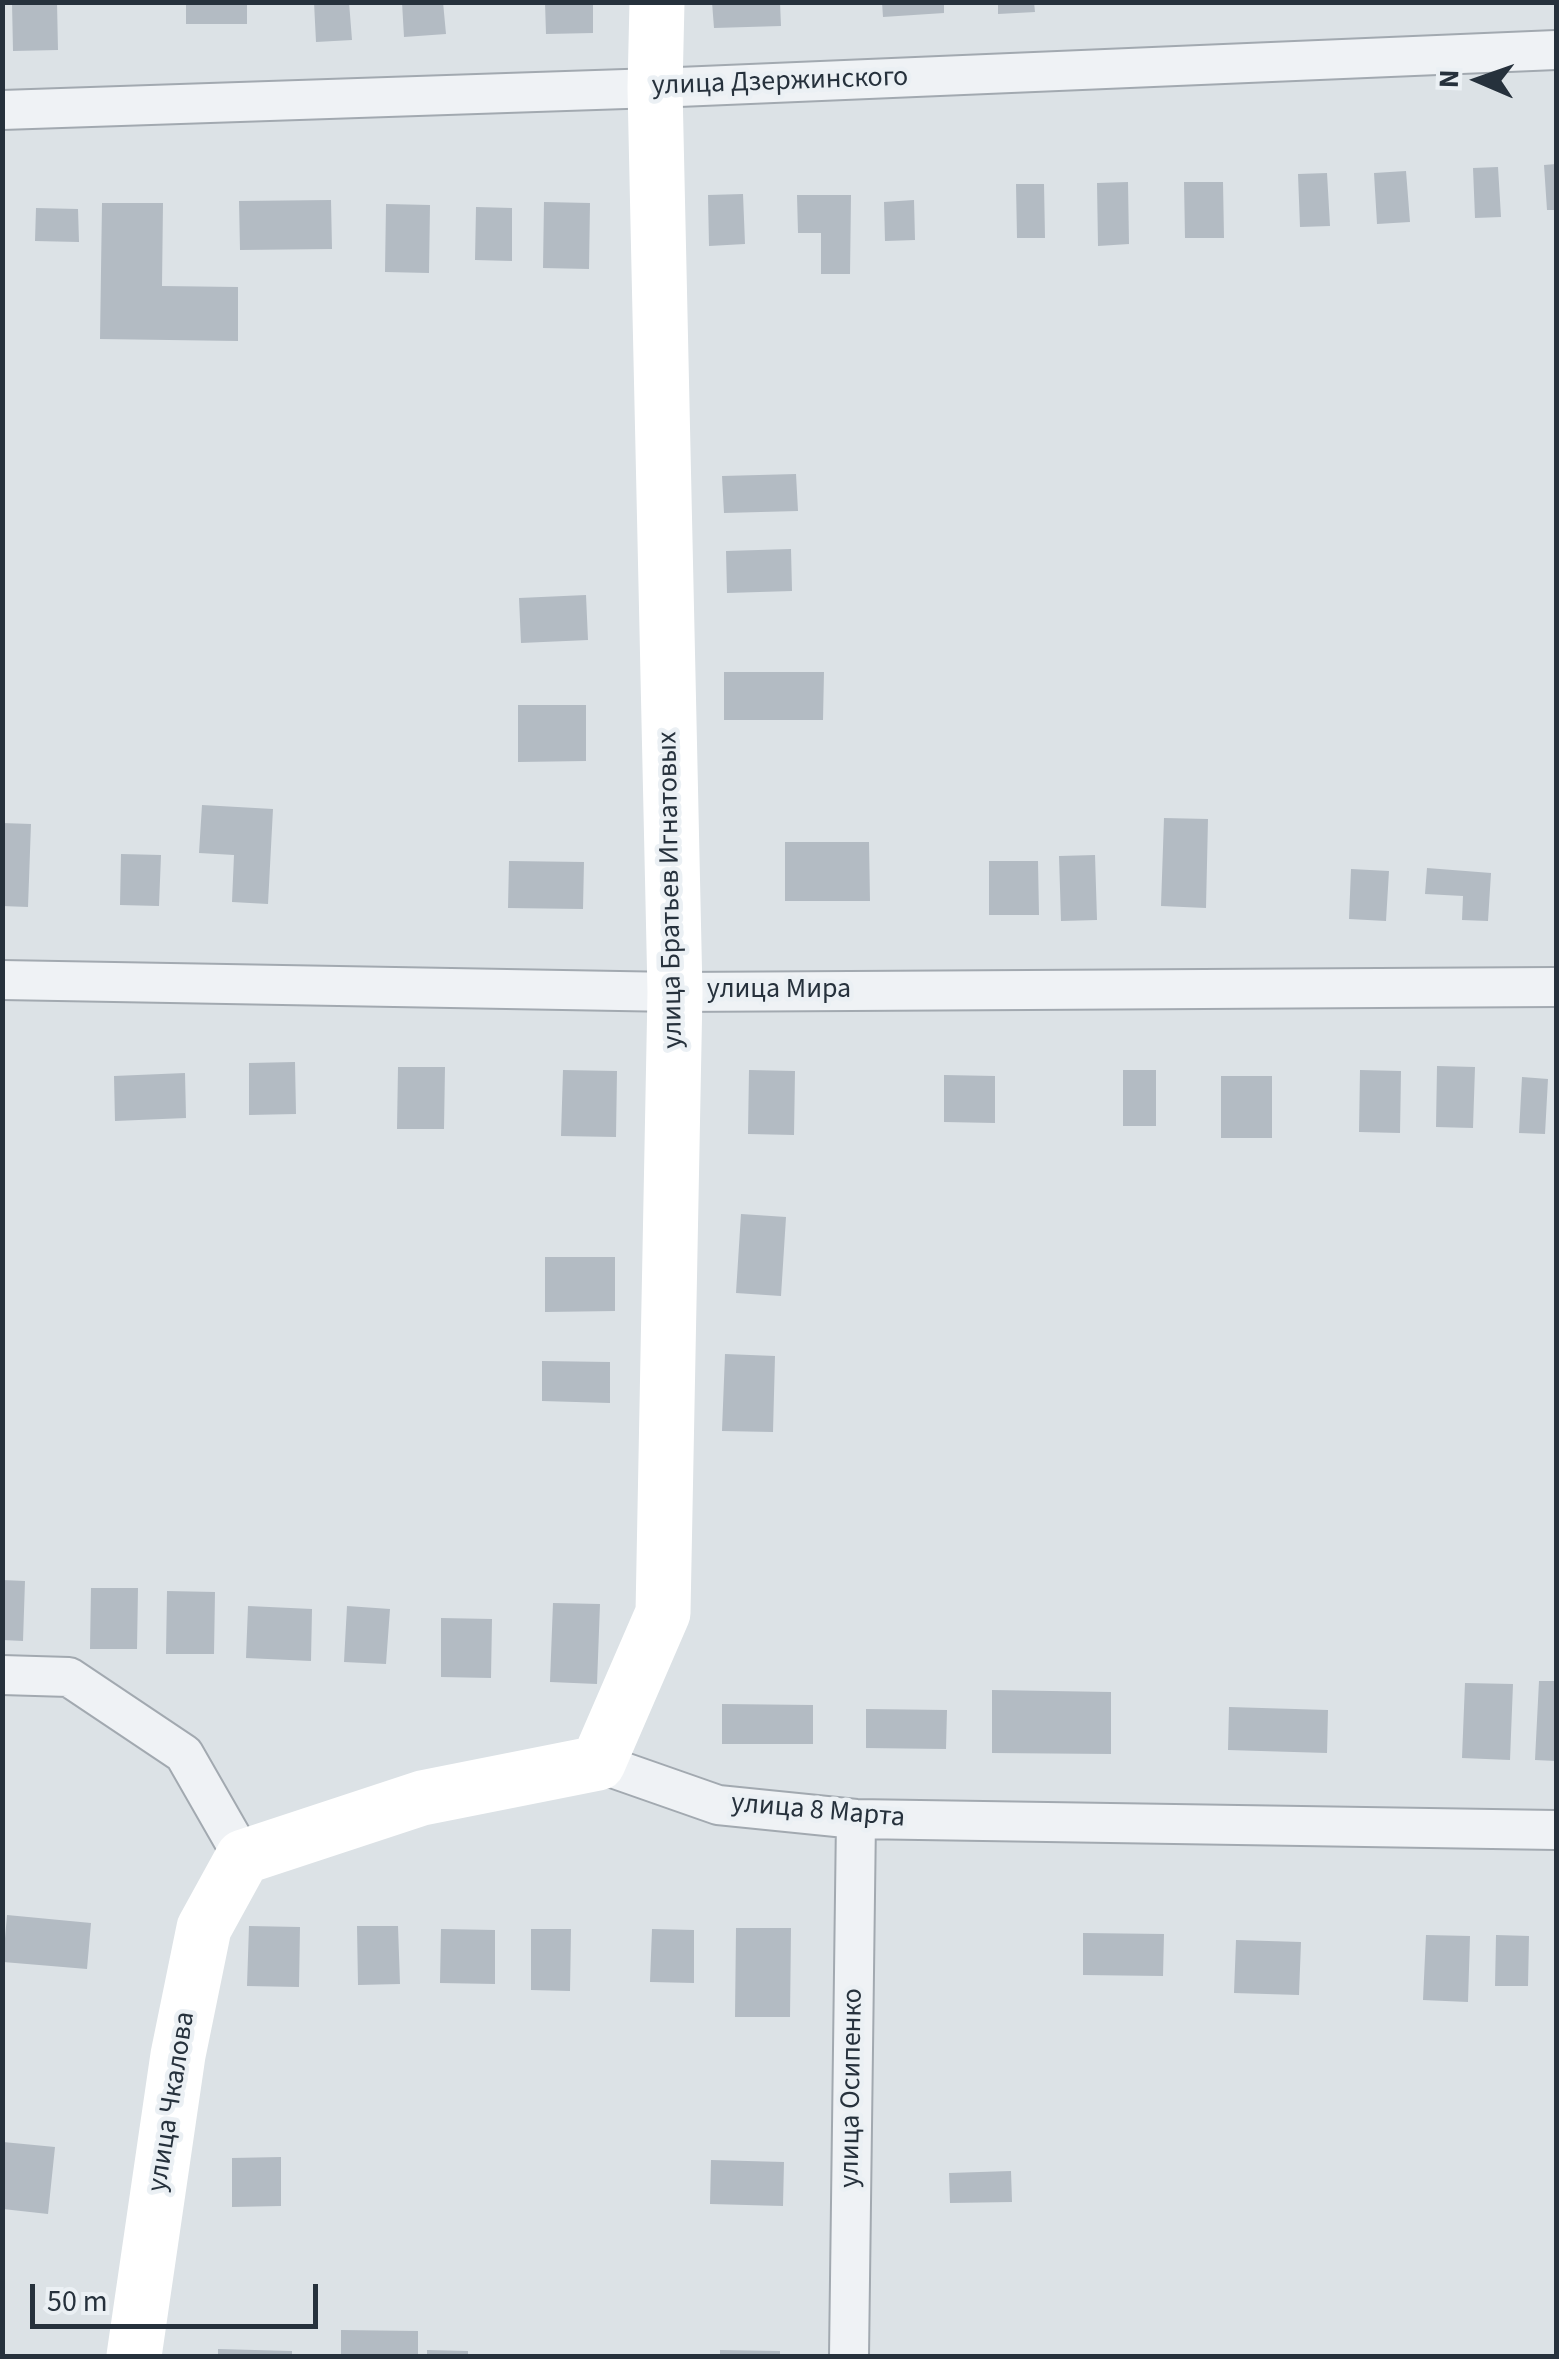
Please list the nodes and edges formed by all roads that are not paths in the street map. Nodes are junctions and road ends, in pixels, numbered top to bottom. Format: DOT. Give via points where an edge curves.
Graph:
graph roads {
  1 [pos="657,2"];
  2 [pos="1556,50"];
  3 [pos="655,88"];
  4 [pos="2,110"];
  5 [pos="2,980"];
  6 [pos="1556,988"];
  7 [pos="676,992"];
  8 [pos="2,1675"];
  9 [pos="598,1764"];
  10 [pos="856,1819"];
  11 [pos="1556,1830"];
  12 [pos="243,1857"];
  13 [pos="134,2356"];
  14 [pos="850,2356"];
  1 -- 3 [label="street, улица Братьев Игнатовых"];
  2 -- 3 [label="street, улица Дзержинского"];
  3 -- 4 [label="street, улица Дзержинского"];
  3 -- 7 [label="street, улица Братьев Игнатовых"];
  5 -- 7 [label="street, улица Мира"];
  6 -- 7 [label="street, улица Мира"];
  7 -- 9 [label="street, улица Братьев Игнатовых" via="664,1613"];
  8 -- 12 [label="street" via="69,1677 184,1754"];
  9 -- 10 [label="street, улица 8 Марта" via="718,1805"];
  9 -- 12 [label="street, улица 8 Марта" via="422,1798"];
  10 -- 11 [label="street, улица 8 Марта"];
  10 -- 14 [label="street, улица Осипенко"];
  12 -- 13 [label="street, улица Чкалова" via="204,1928 178,2055"];
}
